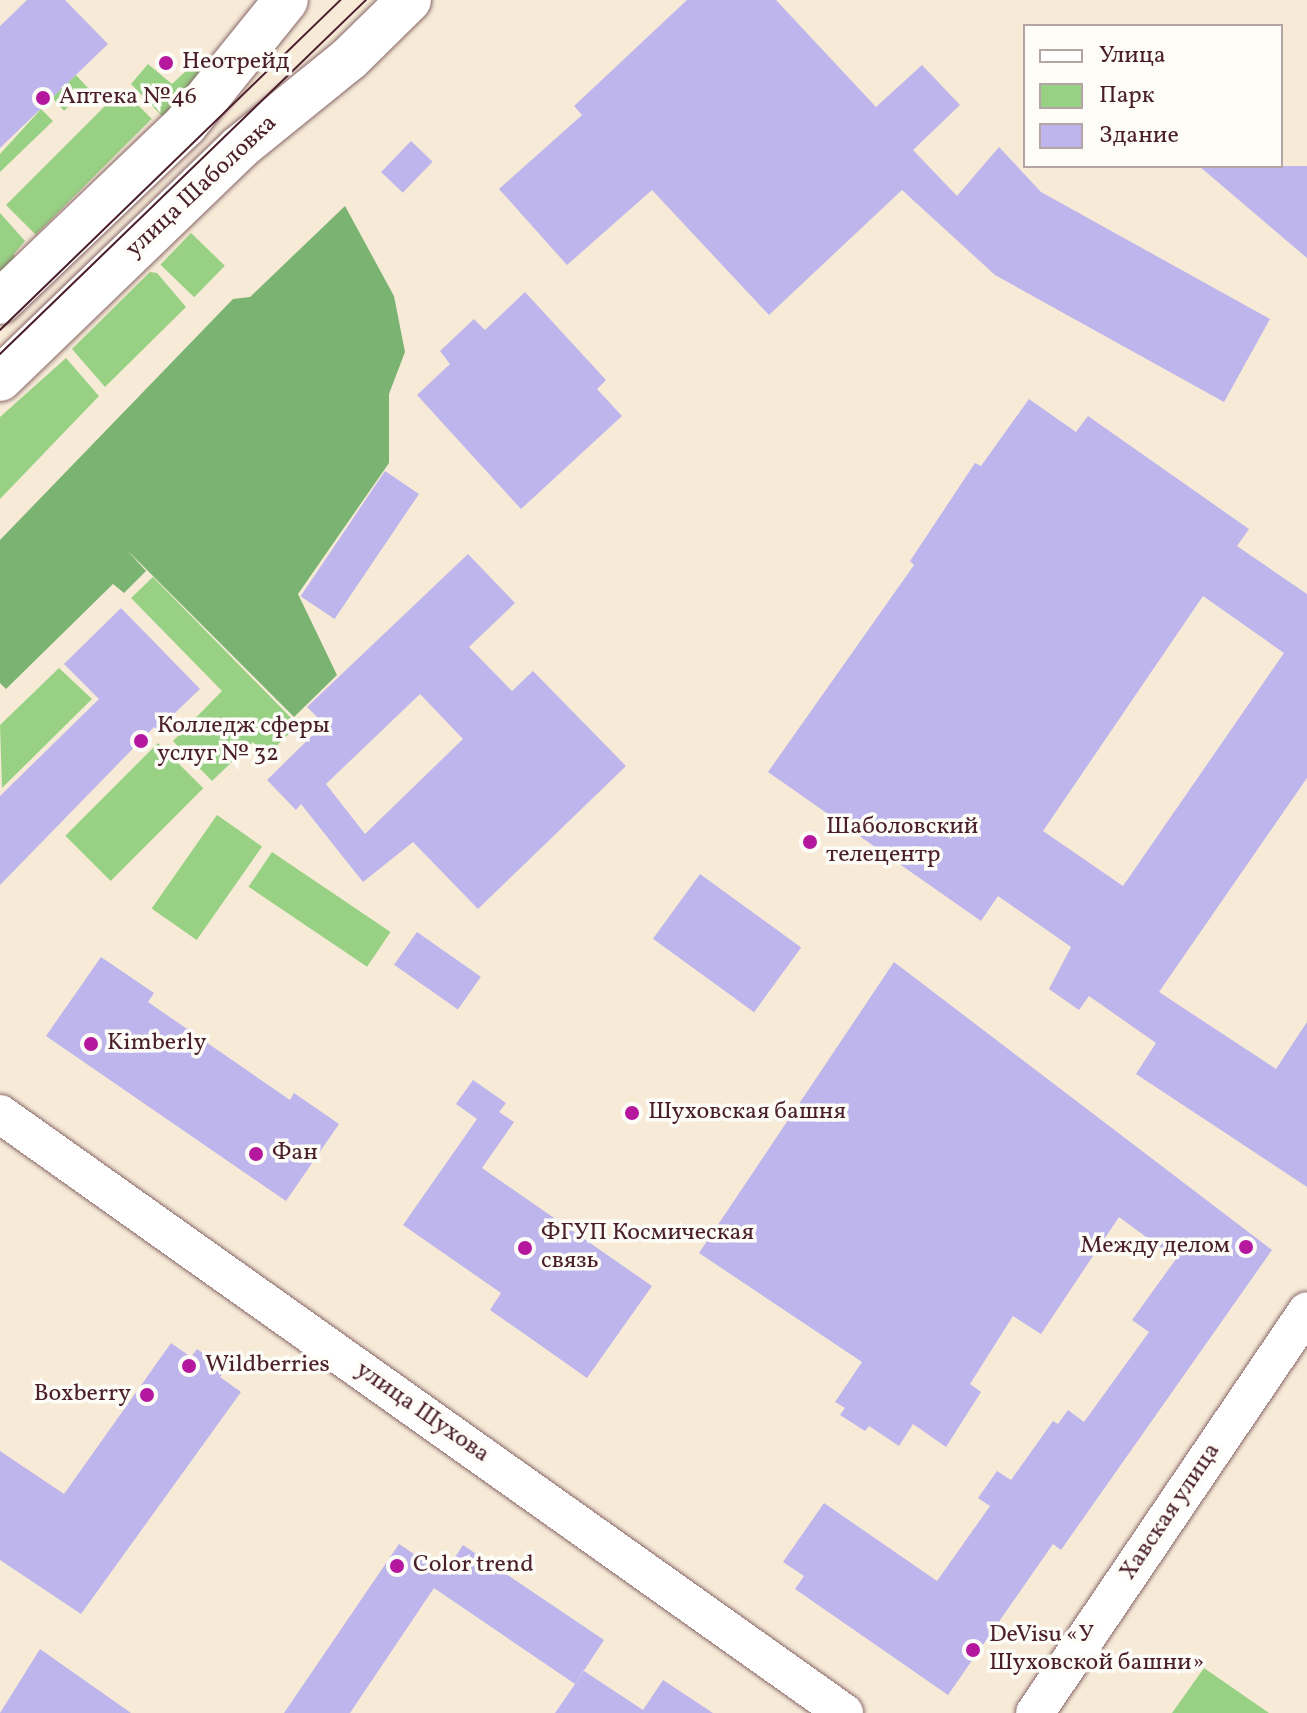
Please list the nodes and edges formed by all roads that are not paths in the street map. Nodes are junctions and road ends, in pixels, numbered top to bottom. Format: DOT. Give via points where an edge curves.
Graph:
graph roads {
  1 [pos="286,0"];
  2 [pos="409,0"];
  3 [pos="0,302"];
  4 [pos="0,379"];
  5 [pos="0,1114"];
  6 [pos="1307,1311"];
  7 [pos="844,1713"];
  8 [pos="1035,1713"];
  1 -- 3 [label="main road" via="186,124"];
  2 -- 4 [label="main road, улица Шаболовка" via="349,59 239,148"];
  5 -- 7 [label="street, улица Шухова"];
  6 -- 8 [label="street, Хавская улица"];
}
